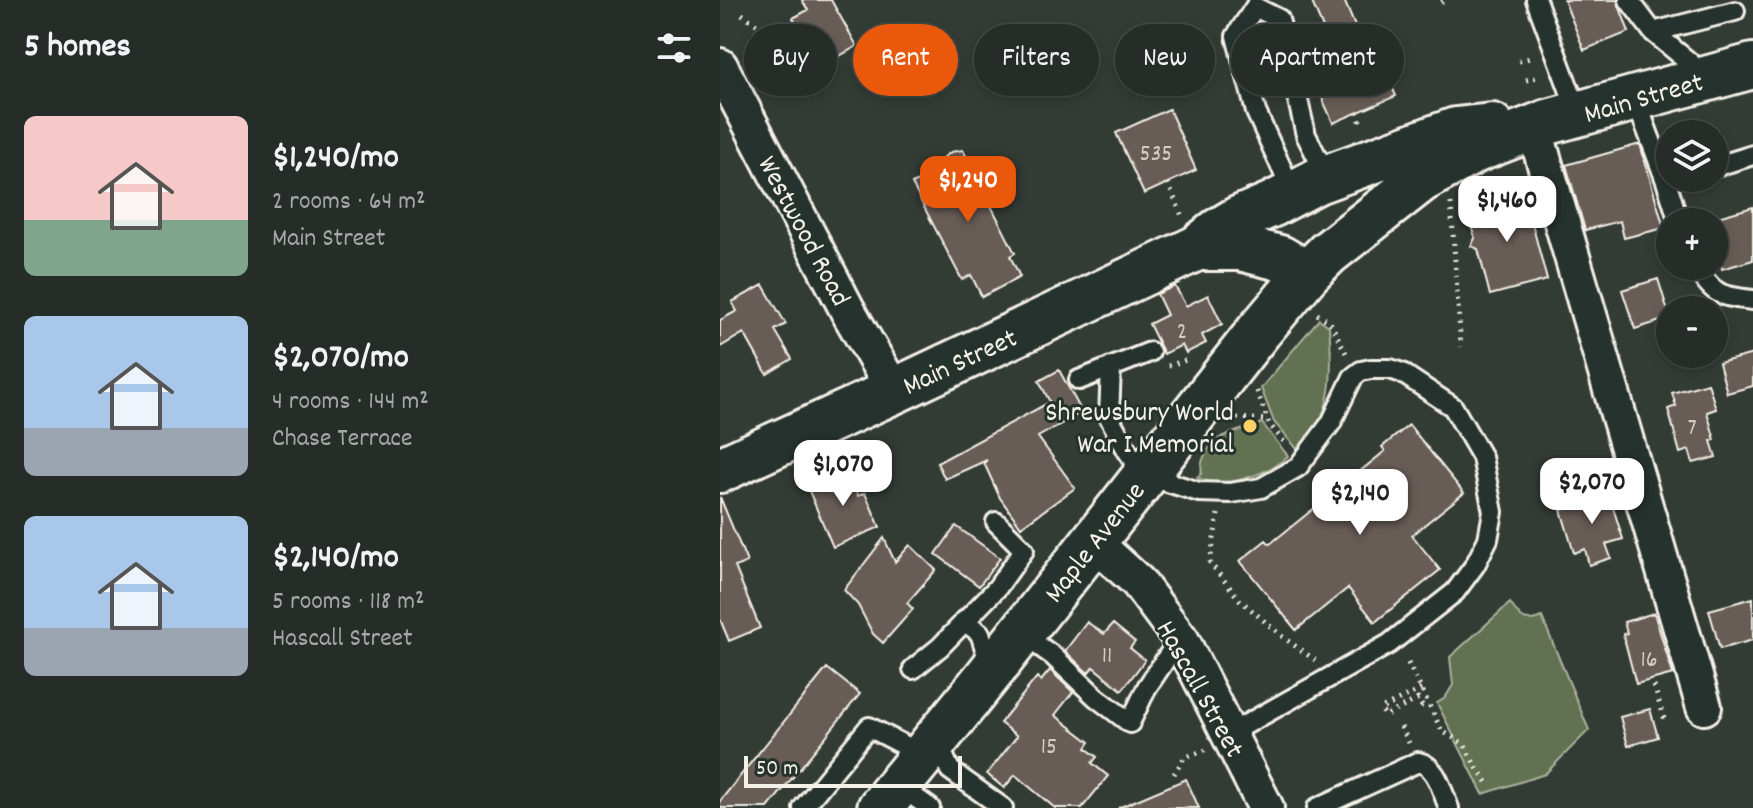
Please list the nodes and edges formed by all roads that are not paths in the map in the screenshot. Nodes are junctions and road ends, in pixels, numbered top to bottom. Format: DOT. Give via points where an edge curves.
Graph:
graph roads {
  1 [pos="1536,0"];
  2 [pos="1629,0"];
  3 [pos="1735,11"];
  4 [pos="1653,32"];
  5 [pos="720,66"];
  6 [pos="1753,66"];
  7 [pos="1708,78"];
  8 [pos="1635,98"];
  9 [pos="1578,113"];
  10 [pos="1534,127"];
  11 [pos="1656,145"];
  12 [pos="1753,155"];
  13 [pos="1728,163"];
  14 [pos="1298,191"];
  15 [pos="1189,232"];
  16 [pos="1317,280"];
  17 [pos="1704,280"];
  18 [pos="1753,300"];
  19 [pos="1150,352"];
  20 [pos="1111,367"];
  21 [pos="1079,380"];
  22 [pos="894,391"];
  23 [pos="720,470"];
  24 [pos="1145,475"];
  25 [pos="996,522"];
  26 [pos="1093,541"];
  27 [pos="964,621"];
  28 [pos="1021,633"];
  29 [pos="1180,638"];
  30 [pos="913,669"];
  31 [pos="991,671"];
  32 [pos="1704,707"];
  33 [pos="1229,734"];
  34 [pos="913,779"];
  35 [pos="803,808"];
  36 [pos="1003,808"];
  37 [pos="1266,808"];
  38 [pos="1317,808"];
  39 [pos="1449,808"];
  1 -- 9 [label="lane"];
  2 -- 4 [label="lane"];
  3 -- 4 [label="lane"];
  4 -- 7 [label="lane"];
  5 -- 22 [label="street, Westwood Road"];
  6 -- 7 [label="main road, Main Street"];
  7 -- 8 [label="main road, Main Street"];
  8 -- 9 [label="main road, Main Street"];
  8 -- 11 [label="lane"];
  9 -- 10 [label="main road, Main Street"];
  10 -- 14 [label="main road, Main Street" via="1456,130"];
  10 -- 16 [label="main road, Main Street" via="1421,180"];
  10 -- 32 [label="street"];
  12 -- 13 [label="lane"];
  14 -- 14 [label="lane" via="1306,135 1279,19 1255,7 1236,36 1256,112"];
  14 -- 15 [label="main road, Main Street" via="1218,231"];
  14 -- 16 [label="main road" via="1295,210 1314,224"];
  15 -- 16 [label="main road, Main Street" via="1280,258"];
  15 -- 22 [label="main road, Main Street"];
  16 -- 24 [label="main road, Maple Avenue" via="1259,331"];
  17 -- 18 [label="lane" via="1726,298"];
  19 -- 20 [label="lane"];
  20 -- 21 [label="lane"];
  20 -- 24 [label="lane" via="1109,417"];
  22 -- 23 [label="main road, Main Street"];
  24 -- 26 [label="main road, Maple Avenue"];
  24 -- 33 [label="lane" via="1199,492 1261,488 1298,467 1331,423 1353,377 1371,369 1402,373 1453,407 1482,457 1493,512 1488,539 1455,592 1389,644"];
  25 -- 27 [label="lane" via="1024,550"];
  26 -- 28 [label="main road, Maple Avenue"];
  26 -- 29 [label="street, Hascall Street" via="1138,582"];
  27 -- 30 [label="lane"];
  27 -- 31 [label="lane" via="980,633"];
  28 -- 29 [label="lane" via="1130,723"];
  28 -- 31 [label="main road, Maple Avenue"];
  29 -- 33 [label="street, Hascall Street"];
  31 -- 34 [label="main road, Maple Avenue"];
  33 -- 37 [label="street, Hascall Street"];
  34 -- 35 [label="lane" via="869,727"];
  34 -- 36 [label="lane" via="950,770"];
  38 -- 39 [label="lane" via="1418,762 1433,770"];
}
